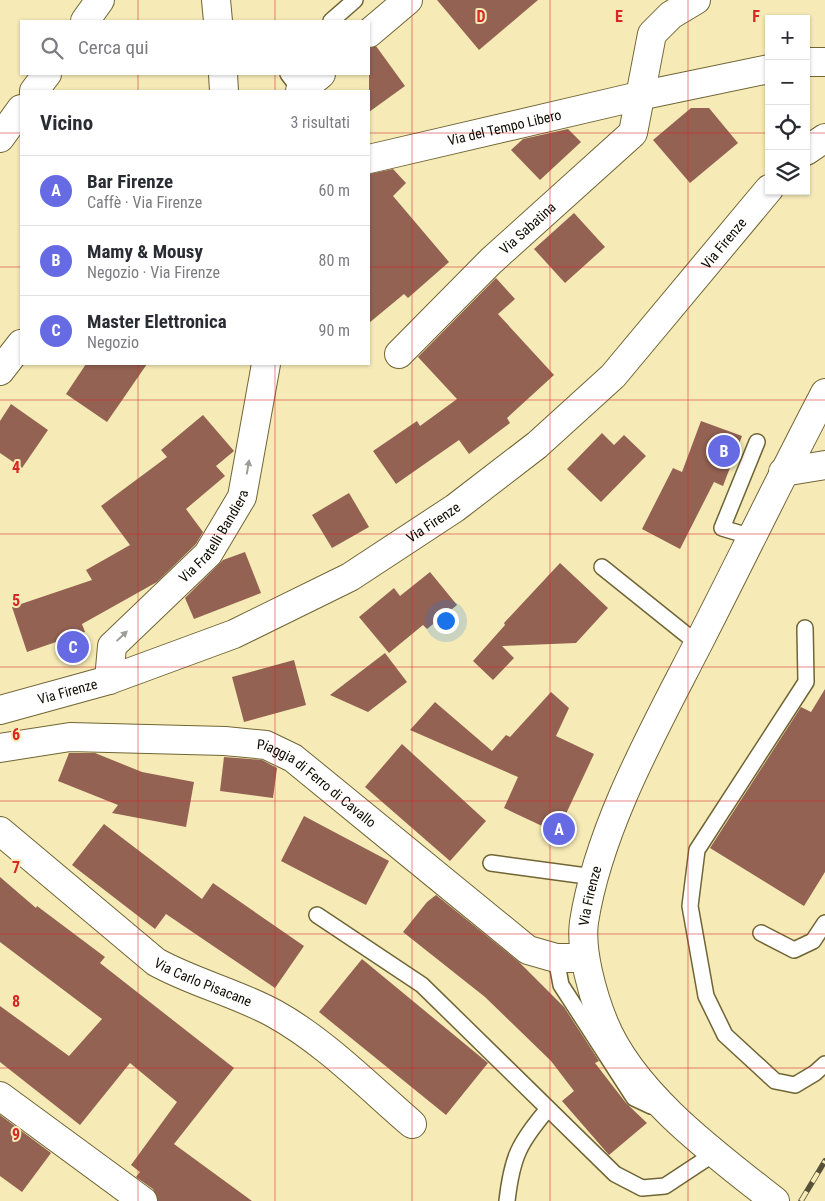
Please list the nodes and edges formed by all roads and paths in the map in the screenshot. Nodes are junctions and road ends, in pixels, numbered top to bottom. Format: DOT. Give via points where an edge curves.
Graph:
graph roads {
  1 [pos="100,0"];
  2 [pos="216,0"];
  3 [pos="356,0"];
  4 [pos="408,0"];
  5 [pos="696,0"];
  6 [pos="86,20"];
  7 [pos="218,20"];
  8 [pos="332,20"];
  9 [pos="370,32"];
  10 [pos="810,62"];
  11 [pos="825,62"];
  12 [pos="765,70"];
  13 [pos="46,75"];
  14 [pos="222,75"];
  15 [pos="289,75"];
  16 [pos="320,75"];
  17 [pos="35,90"];
  18 [pos="224,90"];
  19 [pos="300,90"];
  20 [pos="302,90"];
  21 [pos="639,96"];
  22 [pos="20,110"];
  23 [pos="0,138"];
  24 [pos="825,138"];
  25 [pos="807,150"];
  26 [pos="370,159"];
  27 [pos="765,194"];
  28 [pos="20,345"];
  29 [pos="399,354"];
  30 [pos="266,365"];
  31 [pos="0,371"];
  32 [pos="825,392"];
  33 [pos="757,442"];
  34 [pos="825,465"];
  35 [pos="784,472"];
  36 [pos="752,538"];
  37 [pos="602,567"];
  38 [pos="805,628"];
  39 [pos="698,644"];
  40 [pos="109,680"];
  41 [pos="0,710"];
  42 [pos="0,748"];
  43 [pos="0,831"];
  44 [pos="491,863"];
  45 [pos="594,878"];
  46 [pos="317,915"];
  47 [pos="825,923"];
  48 [pos="761,933"];
  49 [pos="556,958"];
  50 [pos="585,958"];
  51 [pos="825,1064"];
  52 [pos="0,1096"];
  53 [pos="661,1103"];
  54 [pos="547,1110"];
  55 [pos="412,1124"];
  56 [pos="716,1154"];
  57 [pos="143,1201"];
  58 [pos="507,1201"];
  59 [pos="774,1201"];
  1 -- 6 [label="street"];
  2 -- 7 [label="street"];
  3 -- 8 [label="lane"];
  4 -- 9 [label="street"];
  5 -- 21 [label="street" via="671,15 652,34"];
  10 -- 11 [label="street"];
  12 -- 21 [label="street, Via del Tempo Libero"];
  13 -- 17 [label="street"];
  14 -- 18 [label="street"];
  15 -- 19 [label="lane"];
  16 -- 20 [label="street"];
  21 -- 26 [label="street, Via del Tempo Libero"];
  21 -- 29 [label="street, Via Sabatina" via="633,133 491,261"];
  22 -- 23 [label="street"];
  24 -- 25 [label="street"];
  27 -- 40 [label="street, Via Firenze" via="612,376 537,445 455,508 350,577 234,634"];
  28 -- 31 [label="street"];
  40 -- 30 [label="street, Via Fratelli Bandiera, one-way" via="112,646 208,554 242,497"];
  32 -- 35 [label="street, Via Firenze"];
  33 -- 36 [label="lane" via="722,528"];
  34 -- 35 [label="street"];
  35 -- 36 [label="street, Via Firenze"];
  36 -- 39 [label="street, Via Firenze"];
  37 -- 39 [label="lane"];
  38 -- 51 [label="lane" via="806,682 697,850 690,906 706,996 725,1035 775,1081 795,1086"];
  39 -- 45 [label="street, Via Firenze" via="626,788"];
  40 -- 41 [label="street, Via Firenze"];
  42 -- 49 [label="street, Piaggia di Ferro di Cavallo" via="70,737 266,745 293,758 528,950"];
  43 -- 55 [label="street, Via Carlo Pisacane" via="156,962 176,974 272,1013 299,1028"];
  44 -- 45 [label="lane"];
  45 -- 50 [label="street, Via Firenze" via="584,924"];
  46 -- 54 [label="lane" via="422,985"];
  47 -- 48 [label="lane" via="813,941 794,950"];
  49 -- 50 [label="street, Piaggia di Ferro di Cavallo"];
  49 -- 53 [label="lane" via="561,985 634,1098 651,1106"];
  50 -- 53 [label="street, Via Firenze" via="604,1022 627,1066"];
  52 -- 57 [label="street"];
  53 -- 56 [label="street, Via Firenze"];
  54 -- 56 [label="lane" via="615,1174 642,1188 665,1186"];
  54 -- 58 [label="lane" via="525,1136 510,1169"];
  56 -- 59 [label="street, Via Firenze"];
}
